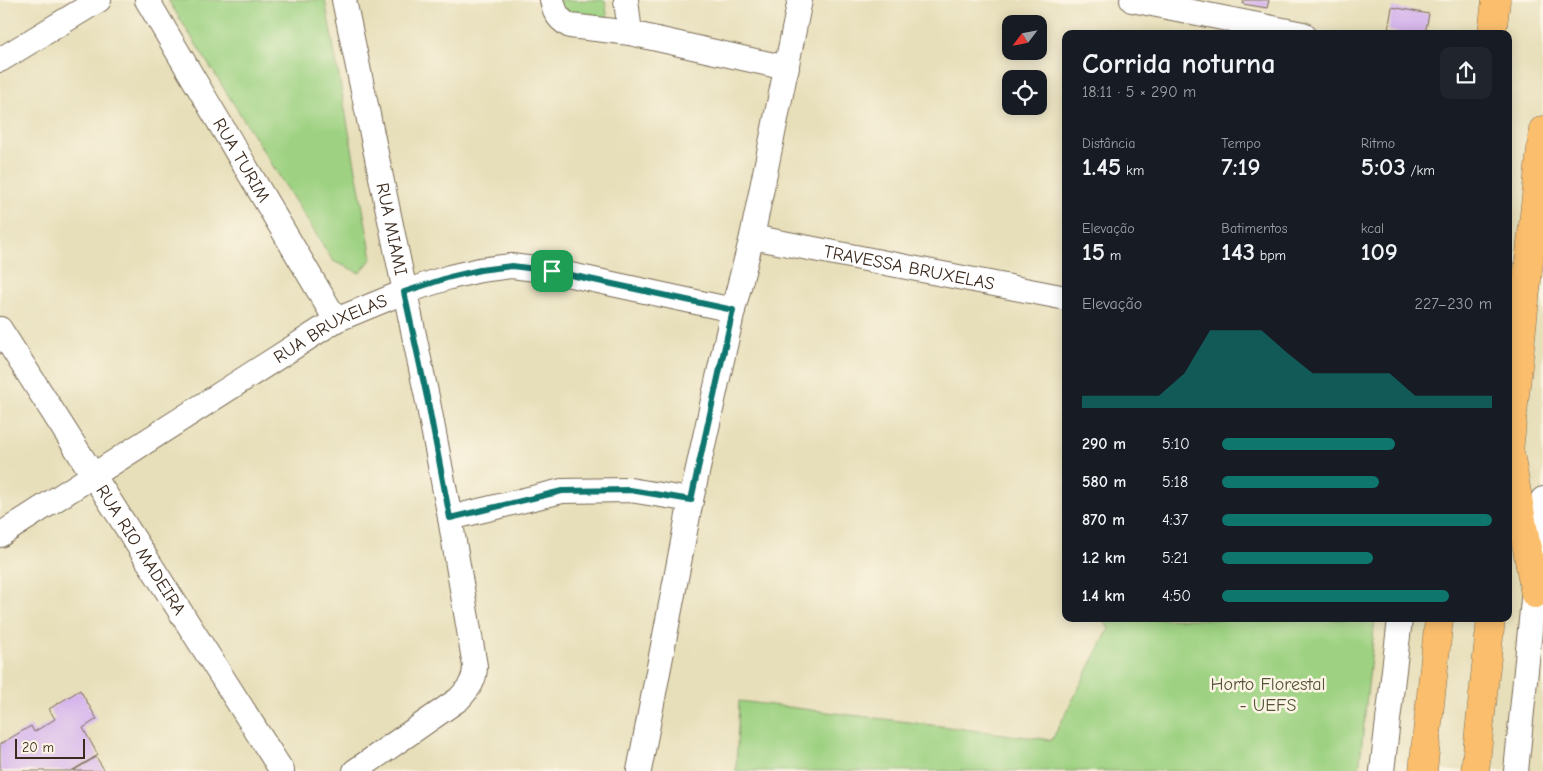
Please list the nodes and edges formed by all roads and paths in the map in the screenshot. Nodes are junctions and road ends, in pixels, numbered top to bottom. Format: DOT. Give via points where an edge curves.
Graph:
graph roads {
  1 [pos="99,0"];
  2 [pos="148,0"];
  3 [pos="344,0"];
  4 [pos="552,0"];
  5 [pos="626,0"];
  6 [pos="800,0"];
  7 [pos="1132,0"];
  8 [pos="1496,0"];
  9 [pos="1283,30"];
  10 [pos="1492,30"];
  11 [pos="630,33"];
  12 [pos="0,60"];
  13 [pos="787,68"];
  14 [pos="1543,132"];
  15 [pos="752,237"];
  16 [pos="404,292"];
  17 [pos="1062,297"];
  18 [pos="733,310"];
  19 [pos="336,320"];
  20 [pos="0,329"];
  21 [pos="1512,421"];
  22 [pos="1512,466"];
  23 [pos="94,475"];
  24 [pos="1543,499"];
  25 [pos="691,500"];
  26 [pos="450,518"];
  27 [pos="0,535"];
  28 [pos="1535,594"];
  29 [pos="1400,622"];
  30 [pos="1439,622"];
  31 [pos="1491,622"];
  32 [pos="282,771"];
  33 [pos="355,771"];
  34 [pos="639,771"];
  35 [pos="1382,771"];
  36 [pos="1423,771"];
  37 [pos="1475,771"];
  38 [pos="1516,771"];
  1 -- 12 [label="street"];
  2 -- 19 [label="street, RUA TURIM"];
  3 -- 16 [label="street, RUA MIAMI"];
  4 -- 11 [label="street" via="555,14 570,26"];
  5 -- 11 [label="street"];
  6 -- 13 [label="street"];
  7 -- 9 [label="street"];
  8 -- 10 [label="highway"];
  11 -- 13 [label="street"];
  13 -- 15 [label="street"];
  14 -- 21 [label="highway"];
  15 -- 17 [label="street, TRAVESSA BRUXELAS"];
  15 -- 18 [label="street"];
  16 -- 18 [label="street, RUA BRUXELAS" via="450,277 512,266 552,271"];
  16 -- 19 [label="street, RUA BRUXELAS"];
  16 -- 26 [label="street, RUA MIAMI"];
  18 -- 25 [label="street"];
  19 -- 23 [label="street, RUA BRUXELAS"];
  20 -- 23 [label="street, RUA RIO MADEIRA"];
  22 -- 28 [label="highway"];
  23 -- 27 [label="street, RUA BRUXELAS"];
  23 -- 32 [label="street, RUA RIO MADEIRA"];
  24 -- 28 [label="street"];
  25 -- 26 [label="street" via="630,490 562,491"];
  25 -- 34 [label="street"];
  26 -- 33 [label="street, RUA MIAMI" via="475,676 459,699"];
  28 -- 38 [label="street"];
  29 -- 35 [label="street"];
  30 -- 36 [label="highway"];
  31 -- 37 [label="highway"];
}
